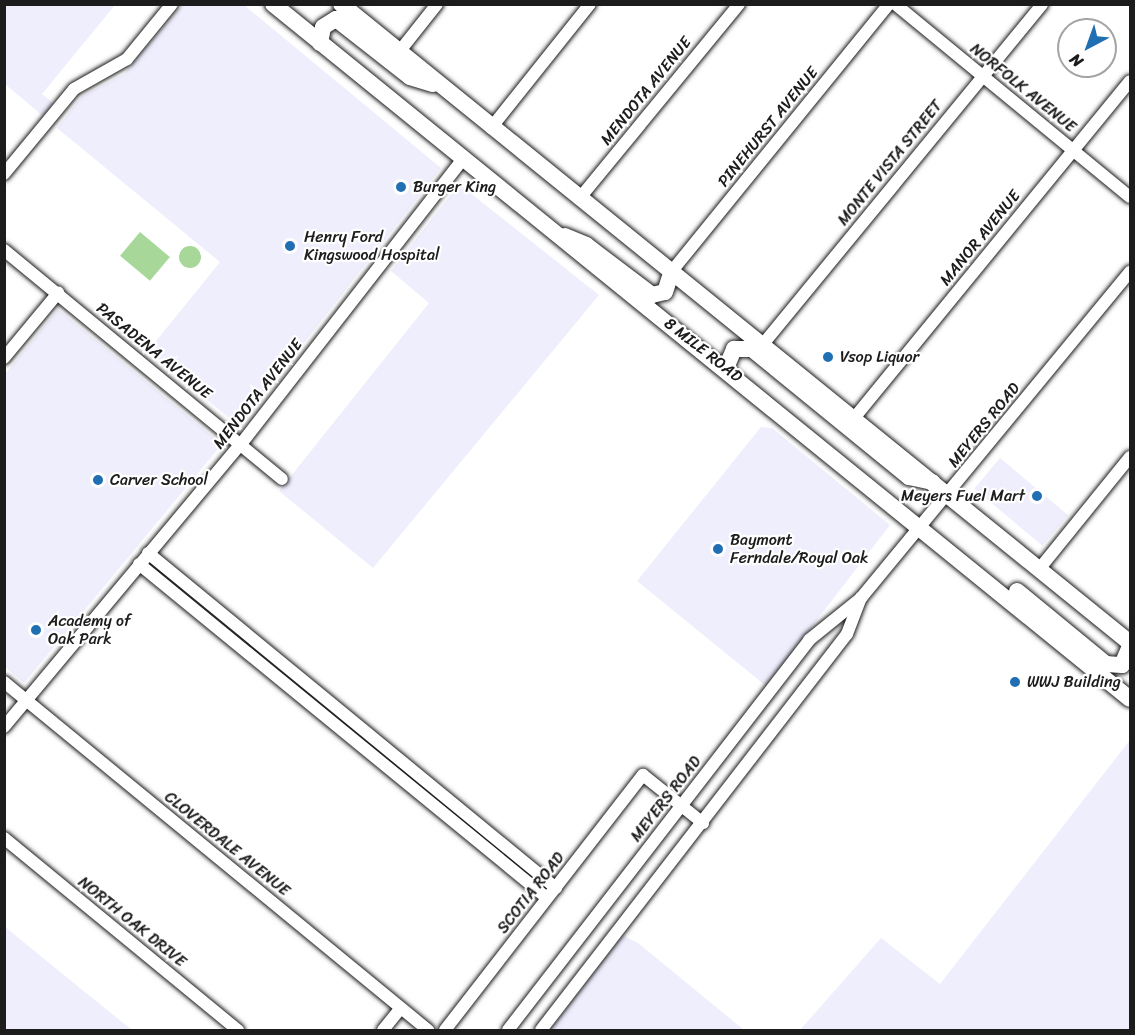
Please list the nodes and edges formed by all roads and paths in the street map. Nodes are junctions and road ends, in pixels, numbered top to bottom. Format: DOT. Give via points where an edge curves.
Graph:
graph roads {
  1 [pos="172,4"];
  2 [pos="273,4"];
  3 [pos="341,4"];
  4 [pos="437,4"];
  5 [pos="590,4"];
  6 [pos="739,4"];
  7 [pos="889,4"];
  8 [pos="895,4"];
  9 [pos="1042,4"];
  10 [pos="320,43"];
  11 [pos="399,52"];
  12 [pos="983,76"];
  13 [pos="1131,81"];
  14 [pos="440,86"];
  15 [pos="491,128"];
  16 [pos="1074,151"];
  17 [pos="462,160"];
  18 [pos="4,174"];
  19 [pos="1131,198"];
  20 [pos="579,199"];
  21 [pos="547,229"];
  22 [pos="4,250"];
  23 [pos="672,271"];
  24 [pos="1131,272"];
  25 [pos="58,293"];
  26 [pos="764,343"];
  27 [pos="4,358"];
  28 [pos="726,368"];
  29 [pos="855,417"];
  30 [pos="241,444"];
  31 [pos="1131,457"];
  32 [pos="282,478"];
  33 [pos="936,483"];
  34 [pos="949,494"];
  35 [pos="921,526"];
  36 [pos="936,538"];
  37 [pos="148,553"];
  38 [pos="139,564"];
  39 [pos="1040,568"];
  40 [pos="861,598"];
  41 [pos="231,622"];
  42 [pos="223,632"];
  43 [pos="1131,645"];
  44 [pos="297,676"];
  45 [pos="4,682"];
  46 [pos="288,687"];
  47 [pos="1131,699"];
  48 [pos="26,700"];
  49 [pos="4,727"];
  50 [pos="362,729"];
  51 [pos="353,740"];
  52 [pos="681,806"];
  53 [pos="703,823"];
  54 [pos="485,830"];
  55 [pos="4,838"];
  56 [pos="476,840"];
  57 [pos="556,888"];
  58 [pos="547,898"];
  59 [pos="401,1008"];
  60 [pos="238,1030"];
  61 [pos="383,1030"];
  62 [pos="428,1030"];
  63 [pos="445,1030"];
  64 [pos="508,1030"];
  65 [pos="541,1030"];
  1 -- 18 [label="street" via="127,58 74,89"];
  2 -- 10 [label="highway, 8 MILE ROAD"];
  3 -- 11 [label="highway"];
  4 -- 11 [label="street"];
  5 -- 15 [label="street"];
  6 -- 20 [label="street, MENDOTA AVENUE"];
  7 -- 23 [label="street, PINEHURST AVENUE"];
  8 -- 12 [label="street, NORFOLK AVENUE"];
  9 -- 12 [label="street, MONTE VISTA STREET"];
  10 -- 14 [label="highway" via="323,27 336,19 411,77"];
  10 -- 17 [label="highway, 8 MILE ROAD"];
  11 -- 14 [label="highway"];
  12 -- 16 [label="street, NORFOLK AVENUE"];
  12 -- 26 [label="street, MONTE VISTA STREET"];
  13 -- 16 [label="street, MANOR AVENUE"];
  14 -- 15 [label="highway"];
  15 -- 20 [label="highway"];
  16 -- 19 [label="street, NORFOLK AVENUE"];
  16 -- 29 [label="street, MANOR AVENUE"];
  17 -- 21 [label="highway, 8 MILE ROAD"];
  17 -- 30 [label="street, MENDOTA AVENUE"];
  20 -- 23 [label="highway"];
  21 -- 23 [label="highway" via="586,245 652,295 665,292"];
  21 -- 28 [label="highway, 8 MILE ROAD"];
  22 -- 25 [label="street, PASADENA AVENUE"];
  23 -- 26 [label="highway"];
  24 -- 34 [label="street, MEYERS ROAD"];
  25 -- 27 [label="street"];
  25 -- 30 [label="street, PASADENA AVENUE"];
  26 -- 29 [label="highway"];
  28 -- 33 [label="highway" via="734,349 752,349 909,477"];
  28 -- 35 [label="highway, 8 MILE ROAD"];
  29 -- 33 [label="highway"];
  30 -- 32 [label="street, PASADENA AVENUE"];
  30 -- 37 [label="street, MENDOTA AVENUE"];
  31 -- 39 [label="street"];
  33 -- 34 [label="highway"];
  34 -- 35 [label="street, MEYERS ROAD"];
  34 -- 39 [label="highway"];
  35 -- 36 [label="highway, 8 MILE ROAD"];
  35 -- 40 [label="street, MEYERS ROAD"];
  36 -- 43 [label="highway" via="955,540 1106,664 1122,665"];
  36 -- 47 [label="highway, 8 MILE ROAD"];
  37 -- 38 [label="street, MENDOTA AVENUE"];
  37 -- 41 [label="street"];
  38 -- 42 [label="street"];
  38 -- 48 [label="street, MENDOTA AVENUE"];
  39 -- 43 [label="highway"];
  40 -- 52 [label="street, MEYERS ROAD" via="809,640"];
  40 -- 53 [label="street, MEYERS ROAD" via="847,634"];
  41 -- 42 [label="street"];
  41 -- 44 [label="street"];
  42 -- 46 [label="street"];
  44 -- 46 [label="street"];
  44 -- 50 [label="street"];
  45 -- 48 [label="street, CLOVERDALE AVENUE"];
  46 -- 51 [label="street"];
  48 -- 49 [label="street, MENDOTA AVENUE"];
  48 -- 59 [label="street, CLOVERDALE AVENUE"];
  50 -- 51 [label="street"];
  50 -- 54 [label="street"];
  51 -- 56 [label="street"];
  52 -- 53 [label="street"];
  52 -- 57 [label="street, SCOTIA ROAD" via="643,775"];
  52 -- 64 [label="street, MEYERS ROAD"];
  53 -- 65 [label="street, MEYERS ROAD"];
  54 -- 56 [label="street"];
  54 -- 57 [label="street"];
  55 -- 60 [label="street, NORTH OAK DRIVE"];
  56 -- 58 [label="street"];
  57 -- 58 [label="street, SCOTIA ROAD"];
  58 -- 63 [label="street, SCOTIA ROAD"];
  59 -- 61 [label="street"];
  59 -- 62 [label="street, CLOVERDALE AVENUE"];
}
